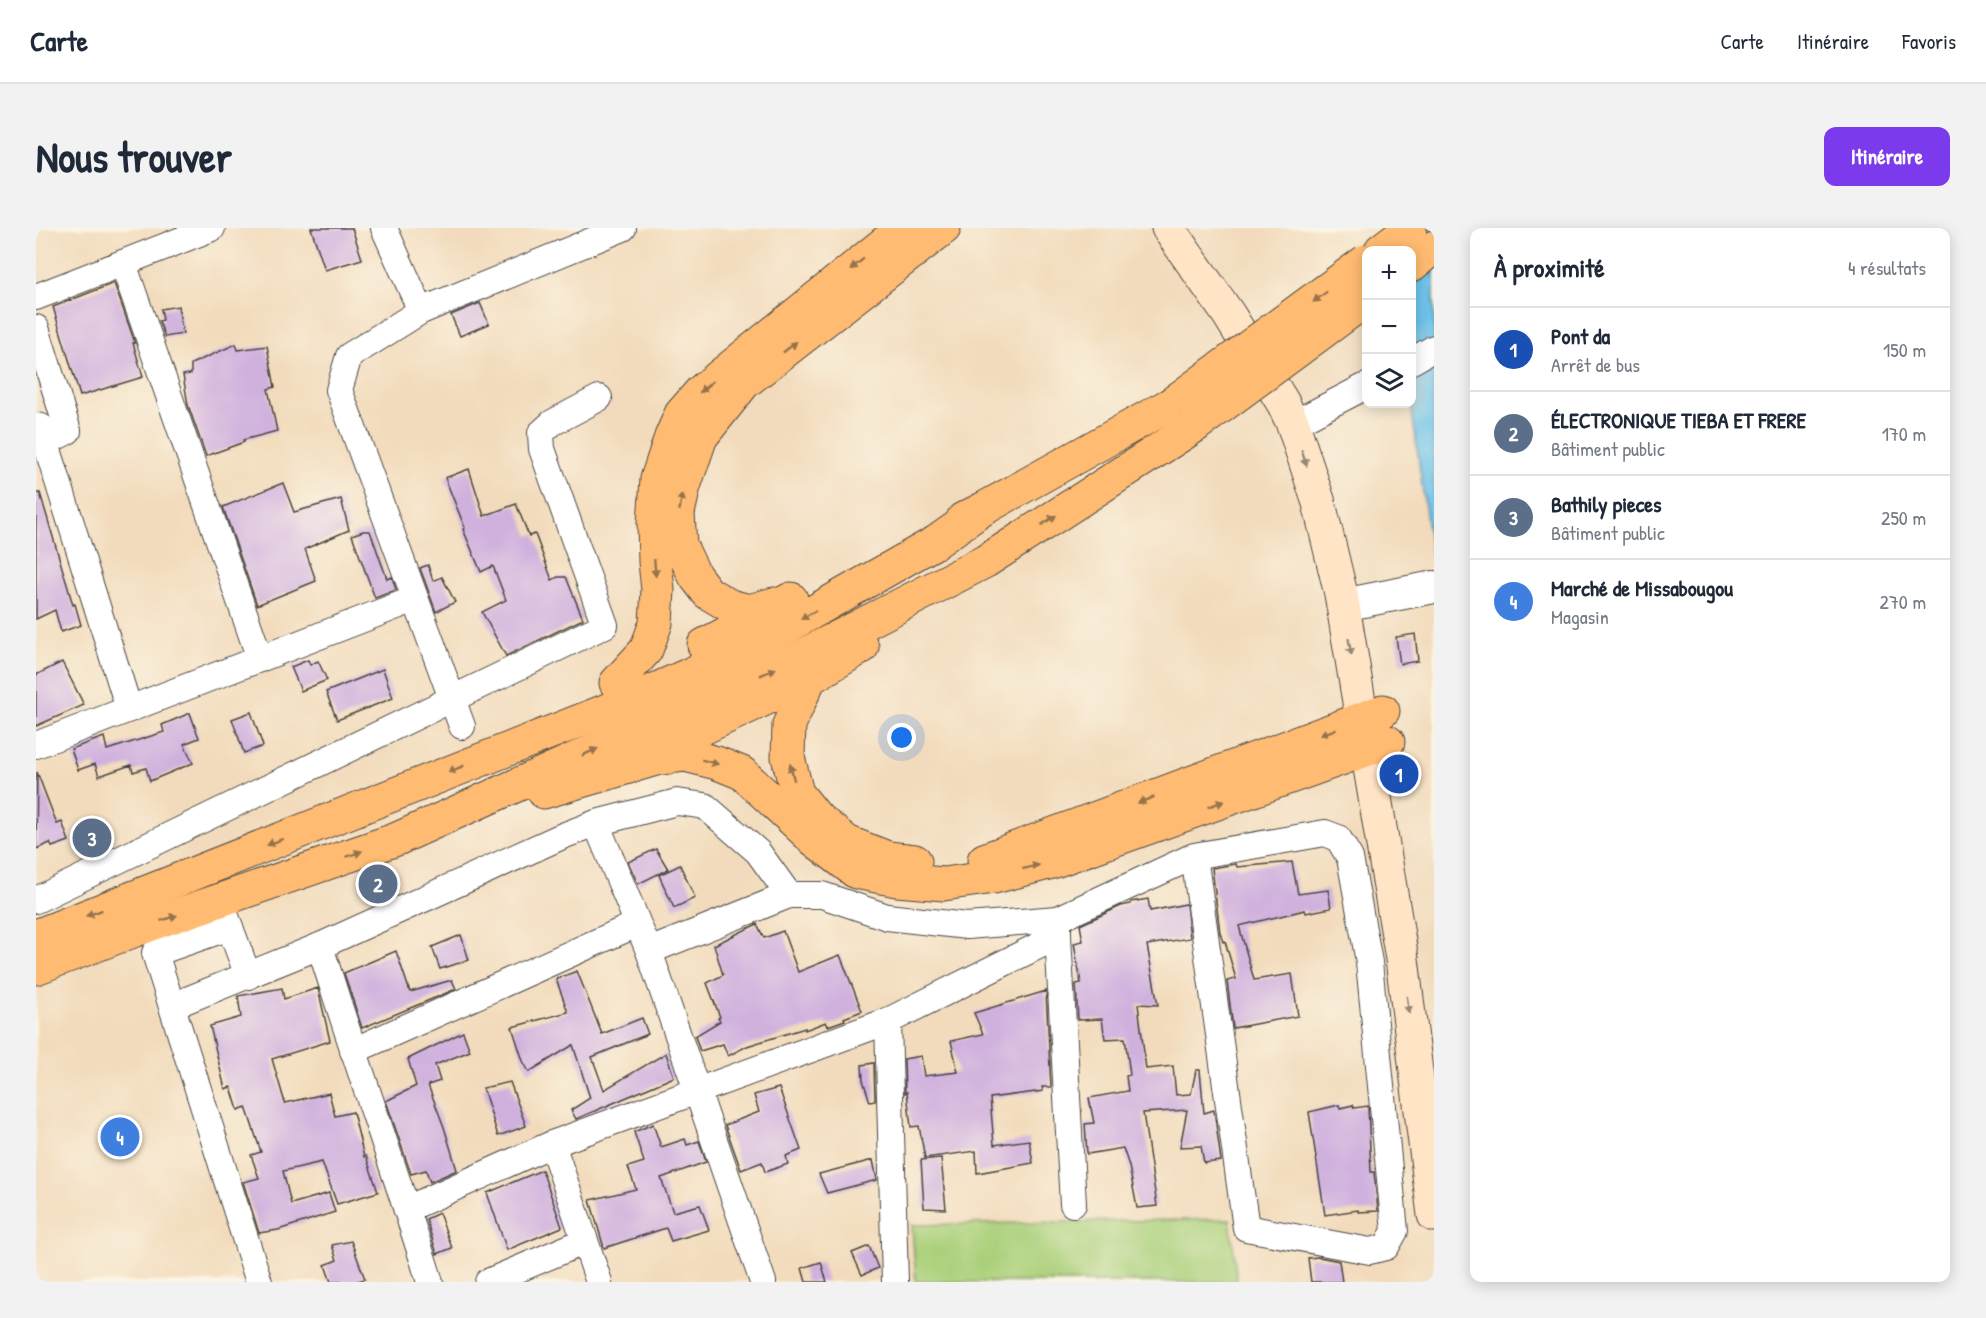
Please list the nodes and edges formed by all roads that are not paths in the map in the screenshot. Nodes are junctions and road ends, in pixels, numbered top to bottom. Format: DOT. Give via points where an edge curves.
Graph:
graph roads {
  1 [pos="212,228"];
  2 [pos="384,228"];
  3 [pos="623,228"];
  4 [pos="903,228"];
  5 [pos="944,228"];
  6 [pos="1168,228"];
  7 [pos="1192,228"];
  8 [pos="1410,228"];
  9 [pos="1386,246"];
  10 [pos="1434,247"];
  11 [pos="1416,262"];
  12 [pos="123,263"];
  13 [pos="1362,264"];
  14 [pos="36,297"];
  15 [pos="1362,303"];
  16 [pos="421,311"];
  17 [pos="36,328"];
  18 [pos="1434,348"];
  19 [pos="1416,359"];
  20 [pos="1362,388"];
  21 [pos="599,398"];
  22 [pos="1302,419"];
  23 [pos="41,434"];
  24 [pos="983,509"];
  25 [pos="986,561"];
  26 [pos="1422,589"];
  27 [pos="416,599"];
  28 [pos="788,600"];
  29 [pos="1354,603"];
  30 [pos="260,659"];
  31 [pos="810,678"];
  32 [pos="616,682"];
  33 [pos="452,699"];
  34 [pos="129,709"];
  35 [pos="462,726"];
  36 [pos="1376,730"];
  37 [pos="36,745"];
  38 [pos="492,754"];
  39 [pos="612,771"];
  40 [pos="596,823"];
  41 [pos="397,839"];
  42 [pos="1194,856"];
  43 [pos="208,869"];
  44 [pos="789,895"];
  45 [pos="36,900"];
  46 [pos="225,914"];
  47 [pos="637,924"];
  48 [pos="1058,927"];
  49 [pos="36,936"];
  50 [pos="320,946"];
  51 [pos="649,951"];
  52 [pos="1412,957"];
  53 [pos="1369,962"];
  54 [pos="36,968"];
  55 [pos="248,976"];
  56 [pos="172,1006"];
  57 [pos="888,1021"];
  58 [pos="1434,1034"];
  59 [pos="353,1052"];
  60 [pos="697,1091"];
  61 [pos="552,1144"];
  62 [pos="1073,1204"];
  63 [pos="407,1209"];
  64 [pos="1434,1215"];
  65 [pos="585,1241"];
  66 [pos="259,1282"];
  67 [pos="430,1282"];
  68 [pos="488,1282"];
  69 [pos="599,1282"];
  70 [pos="763,1282"];
  71 [pos="895,1282"];
  1 -- 12 [label="street"];
  2 -- 16 [label="street"];
  3 -- 16 [label="street"];
  4 -- 32 [label="main road, one-way" via="700,391 681,414 657,479 656,623 646,650"];
  28 -- 5 [label="main road, one-way" via="749,611 730,606 708,593 695,576 680,545 678,513 701,437 744,383"];
  6 -- 22 [label="main road" via="1229,315 1283,403"];
  7 -- 22 [label="main road" via="1275,352"];
  8 -- 9 [label="main road"];
  10 -- 11 [label="main road"];
  12 -- 14 [label="street"];
  12 -- 30 [label="street"];
  13 -- 24 [label="main road, one-way, bridge" via="1171,404"];
  25 -- 15 [label="main road, one-way, bridge" via="1195,426"];
  16 -- 27 [label="street" via="349,356 339,390"];
  17 -- 23 [label="street" via="68,431"];
  18 -- 19 [label="street"];
  20 -- 22 [label="street"];
  21 -- 33 [label="street" via="541,433 542,449 604,625"];
  22 -- 29 [label="main road" via="1319,502"];
  23 -- 34 [label="street"];
  24 -- 28 [label="main road"];
  24 -- 38 [label="main road, one-way" via="936,542 755,645 630,701"];
  25 -- 31 [label="main road" via="944,599"];
  41 -- 25 [label="main road, one-way" via="788,663"];
  26 -- 29 [label="street"];
  27 -- 30 [label="street"];
  27 -- 33 [label="street"];
  28 -- 32 [label="main road" via="650,671"];
  29 -- 36 [label="main road"];
  30 -- 34 [label="street"];
  36 -- 31 [label="main road, one-way" via="980,861 937,864 888,858 847,842 818,819 797,794 788,757 789,725"];
  31 -- 39 [label="main road"];
  32 -- 38 [label="main road" via="535,723"];
  33 -- 35 [label="street"];
  33 -- 45 [label="street"];
  34 -- 37 [label="street"];
  39 -- 36 [label="main road, one-way" via="685,755 717,763 742,773 813,839 856,872 944,884 994,877 1052,862"];
  36 -- 52 [label="main road"];
  38 -- 43 [label="main road, one-way"];
  39 -- 41 [label="main road"];
  40 -- 44 [label="street" via="677,802 705,806 758,852"];
  40 -- 47 [label="street"];
  40 -- 50 [label="street"];
  46 -- 41 [label="main road, one-way"];
  42 -- 48 [label="street"];
  42 -- 53 [label="street" via="1325,833 1338,838 1350,858"];
  42 -- 53 [label="street" via="1246,1228 1370,1251 1386,1247 1395,1231"];
  43 -- 46 [label="street"];
  43 -- 49 [label="main road, one-way"];
  44 -- 48 [label="street" via="822,896 887,917 967,926"];
  44 -- 51 [label="street"];
  54 -- 46 [label="main road, one-way" via="154,923"];
  46 -- 55 [label="street"];
  46 -- 56 [label="street" via="155,953"];
  47 -- 51 [label="street"];
  47 -- 59 [label="street"];
  48 -- 57 [label="street"];
  48 -- 62 [label="street"];
  50 -- 55 [label="street"];
  50 -- 59 [label="street"];
  51 -- 60 [label="street"];
  52 -- 53 [label="street"];
  52 -- 58 [label="main road"];
  52 -- 64 [label="main road, one-way"];
  55 -- 56 [label="street"];
  56 -- 66 [label="street"];
  57 -- 60 [label="street"];
  57 -- 71 [label="street"];
  59 -- 63 [label="street"];
  60 -- 61 [label="street"];
  60 -- 70 [label="street"];
  61 -- 63 [label="street"];
  61 -- 65 [label="street"];
  63 -- 67 [label="street"];
  65 -- 68 [label="street"];
  65 -- 69 [label="street"];
}
